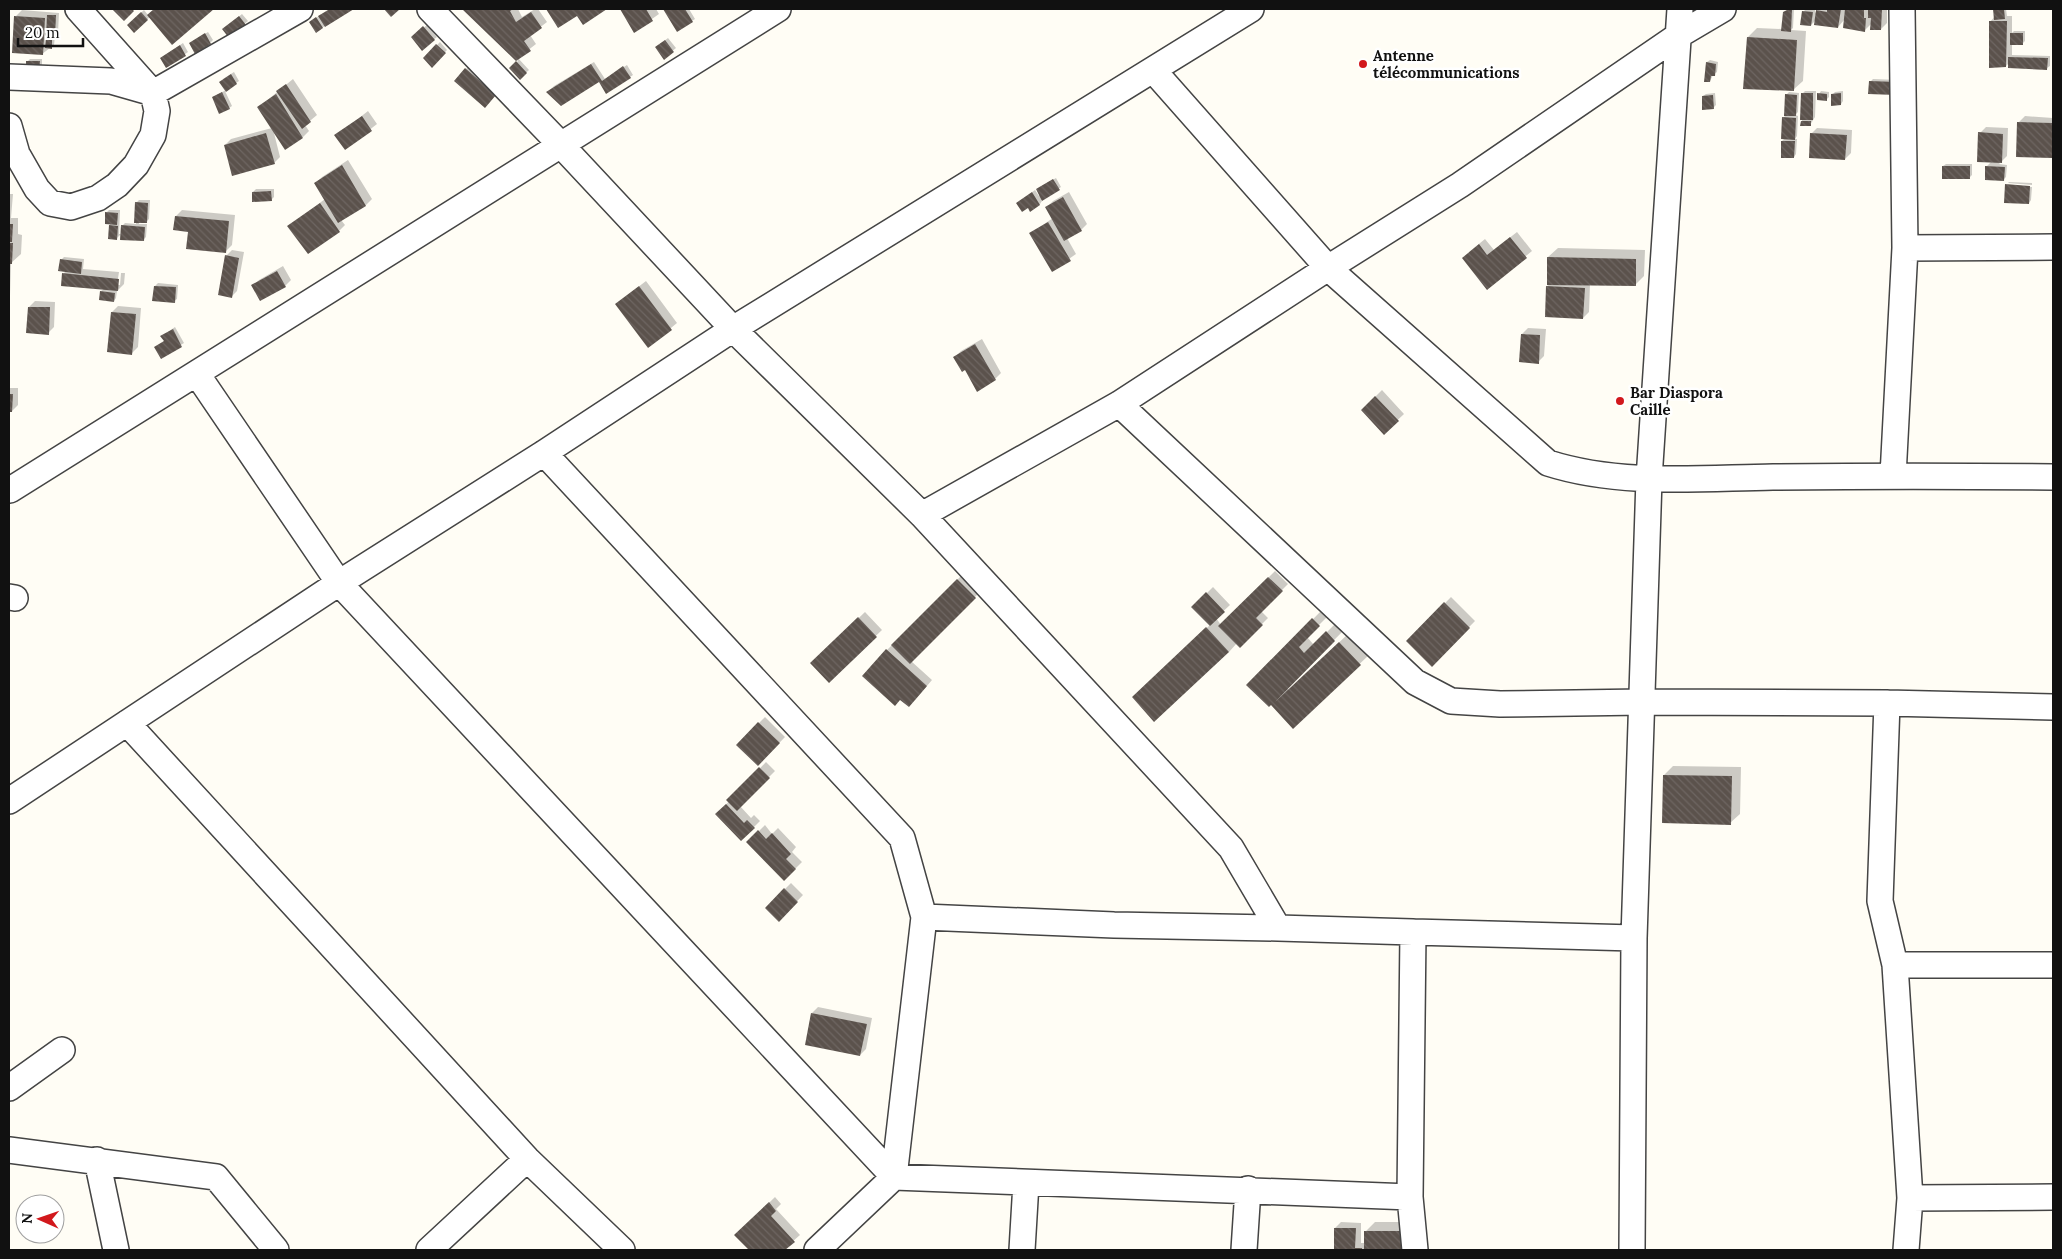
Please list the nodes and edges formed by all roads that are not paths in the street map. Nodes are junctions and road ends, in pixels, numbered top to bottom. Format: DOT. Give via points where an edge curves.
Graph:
graph roads {
  1 [pos="78,9"];
  2 [pos="300,9"];
  3 [pos="430,9"];
  4 [pos="778,9"];
  5 [pos="1251,9"];
  6 [pos="1680,9"];
  7 [pos="1723,9"];
  8 [pos="1902,9"];
  9 [pos="1679,35"];
  10 [pos="1153,70"];
  11 [pos="9,77"];
  12 [pos="153,93"];
  13 [pos="9,126"];
  14 [pos="561,145"];
  15 [pos="2053,247"];
  16 [pos="1905,248"];
  17 [pos="1328,268"];
  18 [pos="733,329"];
  19 [pos="197,374"];
  20 [pos="1119,404"];
  21 [pos="544,453"];
  22 [pos="1893,476"];
  23 [pos="2053,477"];
  24 [pos="1649,479"];
  25 [pos="10,490"];
  26 [pos="922,515"];
  27 [pos="339,583"];
  28 [pos="1643,702"];
  29 [pos="1887,703"];
  30 [pos="2053,707"];
  31 [pos="127,723"];
  32 [pos="9,800"];
  33 [pos="924,917"];
  34 [pos="1278,928"];
  35 [pos="1414,932"];
  36 [pos="1634,938"];
  37 [pos="1895,965"];
  38 [pos="2053,965"];
  39 [pos="62,1050"];
  40 [pos="9,1088"];
  41 [pos="9,1150"];
  42 [pos="527,1159"];
  43 [pos="97,1160"];
  44 [pos="894,1177"];
  45 [pos="1026,1184"];
  46 [pos="1248,1189"];
  47 [pos="1410,1196"];
  48 [pos="2053,1196"];
  49 [pos="1910,1198"];
  50 [pos="116,1250"];
  51 [pos="276,1250"];
  52 [pos="429,1250"];
  53 [pos="622,1250"];
  54 [pos="817,1250"];
  55 [pos="1022,1250"];
  56 [pos="1244,1250"];
  57 [pos="1414,1250"];
  58 [pos="1632,1250"];
  59 [pos="1906,1250"];
  1 -- 12 [label="street"];
  2 -- 12 [label="street"];
  3 -- 14 [label="street"];
  4 -- 14 [label="street"];
  5 -- 10 [label="street"];
  6 -- 9 [label="street"];
  7 -- 9 [label="street"];
  8 -- 16 [label="street"];
  9 -- 17 [label="street" via="1460,186"];
  9 -- 24 [label="street"];
  10 -- 17 [label="street"];
  10 -- 18 [label="street"];
  11 -- 12 [label="street" via="111,81"];
  12 -- 13 [label="street" via="157,111 153,135 136,165 118,185 98,198 71,208 50,203 37,190 17,154"];
  14 -- 18 [label="street"];
  14 -- 19 [label="street"];
  15 -- 16 [label="street"];
  16 -- 22 [label="street"];
  17 -- 20 [label="street"];
  17 -- 24 [label="street" via="1548,464 1573,472"];
  18 -- 21 [label="street"];
  18 -- 26 [label="street"];
  19 -- 25 [label="street"];
  19 -- 27 [label="street"];
  20 -- 26 [label="street"];
  20 -- 28 [label="street" via="1415,682 1450,701 1500,704"];
  21 -- 27 [label="street"];
  21 -- 33 [label="street" via="902,838"];
  22 -- 23 [label="street"];
  22 -- 24 [label="street"];
  24 -- 28 [label="street"];
  26 -- 34 [label="street" via="1231,848"];
  27 -- 31 [label="street"];
  27 -- 44 [label="street"];
  28 -- 29 [label="street"];
  28 -- 36 [label="street"];
  29 -- 30 [label="street"];
  29 -- 37 [label="street" via="1880,901"];
  31 -- 32 [label="street"];
  31 -- 42 [label="street"];
  33 -- 34 [label="street"];
  33 -- 44 [label="street"];
  34 -- 35 [label="street"];
  35 -- 36 [label="street"];
  35 -- 47 [label="street"];
  36 -- 58 [label="street"];
  37 -- 38 [label="street"];
  37 -- 49 [label="street"];
  39 -- 40 [label="street"];
  41 -- 43 [label="street"];
  42 -- 52 [label="street"];
  42 -- 53 [label="street"];
  43 -- 50 [label="street"];
  43 -- 51 [label="street" via="216,1177"];
  44 -- 45 [label="street"];
  44 -- 54 [label="street"];
  45 -- 46 [label="street"];
  45 -- 55 [label="street"];
  46 -- 47 [label="street"];
  46 -- 56 [label="street"];
  47 -- 57 [label="street"];
  48 -- 49 [label="street"];
  49 -- 59 [label="street"];
}
